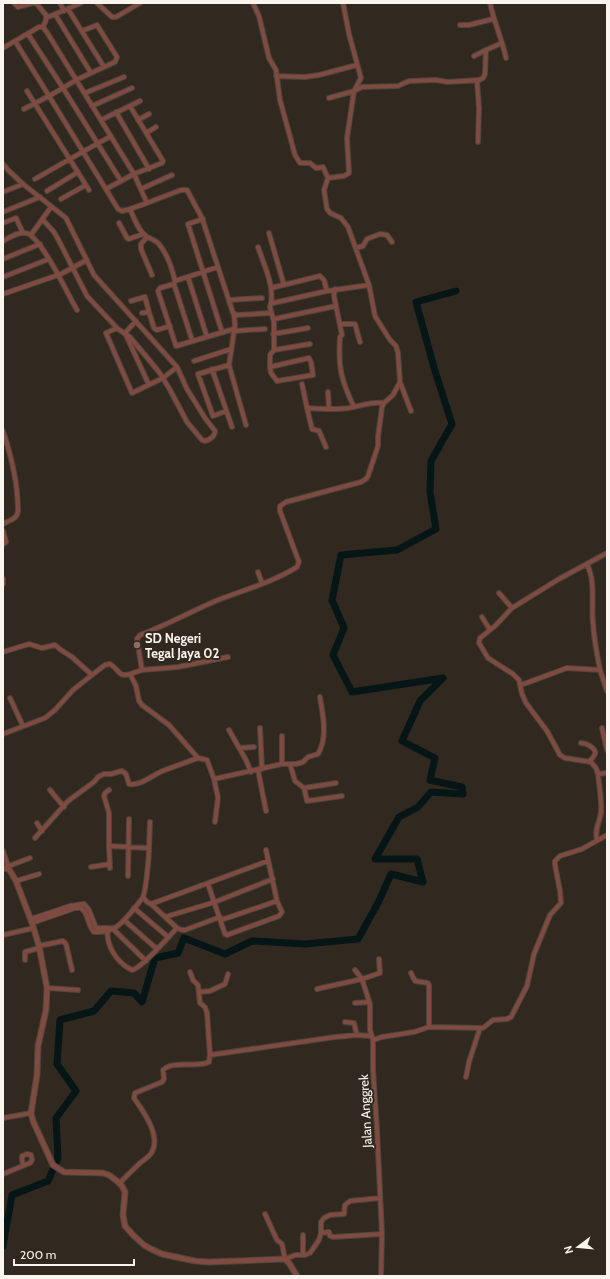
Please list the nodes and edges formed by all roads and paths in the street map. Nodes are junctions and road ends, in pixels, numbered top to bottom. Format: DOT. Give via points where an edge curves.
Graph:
graph roads {
  1 [pos="14,3"];
  2 [pos="33,3"];
  3 [pos="60,3"];
  4 [pos="81,3"];
  5 [pos="97,3"];
  6 [pos="140,3"];
  7 [pos="253,3"];
  8 [pos="343,3"];
  9 [pos="490,3"];
  10 [pos="66,10"];
  11 [pos="55,14"];
  12 [pos="46,18"];
  13 [pos="493,19"];
  14 [pos="460,25"];
  15 [pos="43,27"];
  16 [pos="82,31"];
  17 [pos="28,34"];
  18 [pos="15,41"];
  19 [pos="502,43"];
  20 [pos="3,48"];
  21 [pos="486,50"];
  22 [pos="474,56"];
  23 [pos="506,58"];
  24 [pos="357,65"];
  25 [pos="104,67"];
  26 [pos="91,73"];
  27 [pos="276,76"];
  28 [pos="124,77"];
  29 [pos="76,80"];
  30 [pos="478,80"];
  31 [pos="63,88"];
  32 [pos="132,88"];
  33 [pos="27,91"];
  34 [pos="354,92"];
  35 [pos="85,93"];
  36 [pos="50,96"];
  37 [pos="329,98"];
  38 [pos="140,101"];
  39 [pos="36,103"];
  40 [pos="92,106"];
  41 [pos="130,106"];
  42 [pos="24,109"];
  43 [pos="116,112"];
  44 [pos="149,114"];
  45 [pos="101,120"];
  46 [pos="138,120"];
  47 [pos="156,127"];
  48 [pos="146,133"];
  49 [pos="111,136"];
  50 [pos="478,142"];
  51 [pos="98,144"];
  52 [pos="84,151"];
  53 [pos="70,159"];
  54 [pos="3,164"];
  55 [pos="150,169"];
  56 [pos="9,171"];
  57 [pos="78,172"];
  58 [pos="3,174"];
  59 [pos="134,174"];
  60 [pos="172,176"];
  61 [pos="328,178"];
  62 [pos="35,180"];
  63 [pos="121,181"];
  64 [pos="23,184"];
  65 [pos="86,185"];
  66 [pos="106,189"];
  67 [pos="141,189"];
  68 [pos="89,190"];
  69 [pos="46,191"];
  70 [pos="3,192"];
  71 [pos="40,198"];
  72 [pos="61,199"];
  73 [pos="147,203"];
  74 [pos="51,207"];
  75 [pos="130,209"];
  76 [pos="3,212"];
  77 [pos="203,219"];
  78 [pos="43,220"];
  79 [pos="3,223"];
  80 [pos="119,223"];
  81 [pos="23,233"];
  82 [pos="269,233"];
  83 [pos="31,235"];
  84 [pos="145,235"];
  85 [pos="3,241"];
  86 [pos="392,242"];
  87 [pos="40,244"];
  88 [pos="258,247"];
  89 [pos="356,248"];
  90 [pos="3,259"];
  91 [pos="49,259"];
  92 [pos="87,260"];
  93 [pos="218,267"];
  94 [pos="73,268"];
  95 [pos="203,272"];
  96 [pos="152,274"];
  97 [pos="57,275"];
  98 [pos="188,277"];
  99 [pos="3,278"];
  100 [pos="175,282"];
  101 [pos="284,285"];
  102 [pos="368,285"];
  103 [pos="271,288"];
  104 [pos="335,289"];
  105 [pos="327,291"];
  106 [pos="3,294"];
  107 [pos="262,298"];
  108 [pos="229,300"];
  109 [pos="131,301"];
  110 [pos="272,303"];
  111 [pos="336,306"];
  112 [pos="76,310"];
  113 [pos="149,312"];
  114 [pos="142,313"];
  115 [pos="271,313"];
  116 [pos="234,315"];
  117 [pos="274,319"];
  118 [pos="136,321"];
  119 [pos="340,324"];
  120 [pos="170,326"];
  121 [pos="117,328"];
  122 [pos="308,328"];
  123 [pos="265,329"];
  124 [pos="234,330"];
  125 [pos="222,332"];
  126 [pos="125,333"];
  127 [pos="273,334"];
  128 [pos="207,337"];
  129 [pos="193,341"];
  130 [pos="360,342"];
  131 [pos="310,344"];
  132 [pos="231,349"];
  133 [pos="274,350"];
  134 [pos="194,361"];
  135 [pos="229,365"];
  136 [pos="177,367"];
  137 [pos="270,367"];
  138 [pos="212,369"];
  139 [pos="163,378"];
  140 [pos="400,382"];
  141 [pos="302,384"];
  142 [pos="149,385"];
  143 [pos="328,392"];
  144 [pos="384,403"];
  145 [pos="354,406"];
  146 [pos="307,408"];
  147 [pos="329,410"];
  148 [pos="226,411"];
  149 [pos="411,411"];
  150 [pos="246,425"];
  151 [pos="232,427"];
  152 [pos="3,431"];
  153 [pos="326,447"];
  154 [pos="3,524"];
  155 [pos="3,531"];
  156 [pos="3,544"];
  157 [pos="607,553"];
  158 [pos="587,564"];
  159 [pos="258,572"];
  160 [pos="3,579"];
  161 [pos="262,583"];
  162 [pos="3,584"];
  163 [pos="499,593"];
  164 [pos="512,608"];
  165 [pos="482,617"];
  166 [pos="490,630"];
  167 [pos="3,652"];
  168 [pos="228,657"];
  169 [pos="142,670"];
  170 [pos="600,670"];
  171 [pos="130,674"];
  172 [pos="92,675"];
  173 [pos="602,675"];
  174 [pos="607,676"];
  175 [pos="521,685"];
  176 [pos="607,691"];
  177 [pos="320,697"];
  178 [pos="10,698"];
  179 [pos="23,726"];
  180 [pos="260,728"];
  181 [pos="602,728"];
  182 [pos="229,730"];
  183 [pos="3,734"];
  184 [pos="282,736"];
  185 [pos="581,743"];
  186 [pos="254,747"];
  187 [pos="239,748"];
  188 [pos="607,750"];
  189 [pos="198,758"];
  190 [pos="589,762"];
  191 [pos="282,764"];
  192 [pos="290,764"];
  193 [pos="260,770"];
  194 [pos="251,772"];
  195 [pos="607,772"];
  196 [pos="598,774"];
  197 [pos="214,779"];
  198 [pos="336,783"];
  199 [pos="304,788"];
  200 [pos="50,790"];
  201 [pos="109,790"];
  202 [pos="342,796"];
  203 [pos="64,807"];
  204 [pos="266,811"];
  205 [pos="129,818"];
  206 [pos="150,822"];
  207 [pos="214,822"];
  208 [pos="37,823"];
  209 [pos="42,831"];
  210 [pos="607,835"];
  211 [pos="35,838"];
  212 [pos="597,840"];
  213 [pos="109,846"];
  214 [pos="130,846"];
  215 [pos="149,848"];
  216 [pos="266,850"];
  217 [pos="3,851"];
  218 [pos="30,858"];
  219 [pos="268,861"];
  220 [pos="91,867"];
  221 [pos="7,868"];
  222 [pos="39,874"];
  223 [pos="128,876"];
  224 [pos="273,879"];
  225 [pos="16,881"];
  226 [pos="208,884"];
  227 [pos="143,896"];
  228 [pos="277,901"];
  229 [pos="215,902"];
  230 [pos="151,904"];
  231 [pos="134,908"];
  232 [pos="165,917"];
  233 [pos="221,918"];
  234 [pos="124,920"];
  235 [pos="33,923"];
  236 [pos="177,928"];
  237 [pos="110,929"];
  238 [pos="3,935"];
  239 [pos="168,937"];
  240 [pos="39,947"];
  241 [pos="157,949"];
  242 [pos="378,959"];
  243 [pos="25,960"];
  244 [pos="146,961"];
  245 [pos="72,970"];
  246 [pos="355,970"];
  247 [pos="190,972"];
  248 [pos="411,973"];
  249 [pos="228,974"];
  250 [pos="362,979"];
  251 [pos="47,988"];
  252 [pos="317,989"];
  253 [pos="78,990"];
  254 [pos="199,992"];
  255 [pos="369,1002"];
  256 [pos="355,1003"];
  257 [pos="345,1022"];
  258 [pos="429,1027"];
  259 [pos="480,1028"];
  260 [pos="358,1035"];
  261 [pos="372,1038"];
  262 [pos="210,1055"];
  263 [pos="466,1077"];
  264 [pos="31,1113"];
  265 [pos="3,1118"];
  266 [pos="23,1165"];
  267 [pos="3,1173"];
  268 [pos="120,1183"];
  269 [pos="380,1198"];
  270 [pos="265,1214"];
  271 [pos="321,1233"];
  272 [pos="382,1234"];
  273 [pos="303,1235"];
  274 [pos="303,1255"];
  275 [pos="285,1259"];
  276 [pos="297,1276"];
  277 [pos="381,1276"];
  1 -- 2 [label="street" via="18,7"];
  2 -- 12 [label="street" via="36,3"];
  3 -- 10 [label="street"];
  4 -- 10 [label="street"];
  5 -- 6 [label="street" via="109,15 116,17"];
  7 -- 27 [label="street"];
  8 -- 24 [label="street"];
  9 -- 13 [label="street"];
  10 -- 11 [label="street"];
  10 -- 16 [label="street"];
  11 -- 12 [label="street"];
  11 -- 26 [label="street"];
  12 -- 15 [label="street"];
  13 -- 14 [label="street"];
  13 -- 19 [label="street"];
  15 -- 17 [label="street"];
  15 -- 29 [label="street"];
  16 -- 25 [label="street"];
  16 -- 25 [label="street" via="97,25 117,58 115,62"];
  17 -- 18 [label="street"];
  17 -- 31 [label="street"];
  18 -- 20 [label="street"];
  18 -- 36 [label="street"];
  19 -- 21 [label="street"];
  19 -- 23 [label="street"];
  21 -- 22 [label="street"];
  21 -- 30 [label="street" via="486,74"];
  24 -- 27 [label="street" via="305,77"];
  24 -- 34 [label="street" via="361,80"];
  25 -- 26 [label="street"];
  26 -- 29 [label="street"];
  27 -- 61 [label="street" via="295,155 300,163 310,162 316,168 323,168"];
  28 -- 35 [label="street"];
  29 -- 31 [label="street"];
  29 -- 35 [label="street"];
  30 -- 34 [label="street" via="409,81 398,86 362,87"];
  30 -- 50 [label="street"];
  31 -- 36 [label="street"];
  31 -- 51 [label="street"];
  32 -- 40 [label="street"];
  33 -- 39 [label="street"];
  34 -- 37 [label="street"];
  34 -- 61 [label="street" via="346,143 349,173"];
  35 -- 40 [label="street"];
  36 -- 39 [label="street"];
  36 -- 52 [label="street"];
  38 -- 41 [label="street"];
  39 -- 42 [label="street"];
  39 -- 53 [label="street"];
  40 -- 45 [label="street"];
  41 -- 43 [label="street"];
  41 -- 46 [label="street"];
  43 -- 45 [label="street"];
  43 -- 55 [label="street"];
  44 -- 46 [label="street"];
  45 -- 49 [label="street"];
  46 -- 48 [label="street"];
  47 -- 48 [label="street"];
  48 -- 55 [label="street" via="162,161"];
  49 -- 51 [label="street"];
  49 -- 59 [label="street"];
  51 -- 52 [label="street"];
  51 -- 63 [label="street"];
  52 -- 53 [label="street"];
  52 -- 66 [label="street"];
  53 -- 57 [label="street"];
  53 -- 62 [label="street"];
  54 -- 56 [label="street"];
  55 -- 59 [label="street"];
  56 -- 58 [label="street"];
  56 -- 64 [label="street"];
  57 -- 65 [label="street"];
  57 -- 69 [label="street"];
  59 -- 63 [label="street"];
  59 -- 67 [label="street"];
  60 -- 67 [label="street"];
  61 -- 89 [label="street" via="324,190 326,206 330,213 341,218 346,224"];
  63 -- 66 [label="street"];
  64 -- 70 [label="street"];
  64 -- 71 [label="street"];
  65 -- 68 [label="street"];
  65 -- 72 [label="street"];
  66 -- 75 [label="street" via="118,208"];
  67 -- 73 [label="street"];
  71 -- 74 [label="street"];
  71 -- 76 [label="street"];
  73 -- 75 [label="street"];
  73 -- 77 [label="street" via="187,190"];
  74 -- 78 [label="street"];
  74 -- 92 [label="street" via="66,218"];
  75 -- 84 [label="street"];
  77 -- 93 [label="street"];
  77 -- 95 [label="street" via="188,224"];
  78 -- 83 [label="street"];
  78 -- 94 [label="street" via="56,235"];
  79 -- 81 [label="street" via="16,218"];
  80 -- 84 [label="street" via="129,239"];
  81 -- 83 [label="street"];
  81 -- 85 [label="street"];
  82 -- 101 [label="street"];
  83 -- 87 [label="street"];
  84 -- 96 [label="street" via="141,249"];
  84 -- 100 [label="street" via="160,245 170,264"];
  86 -- 89 [label="street" via="387,235 380,234 367,239 363,246"];
  87 -- 90 [label="street"];
  87 -- 91 [label="street"];
  88 -- 103 [label="street"];
  89 -- 102 [label="street"];
  91 -- 97 [label="street"];
  91 -- 99 [label="street"];
  92 -- 94 [label="street"];
  92 -- 118 [label="street" via="94,275"];
  93 -- 95 [label="street"];
  93 -- 108 [label="street"];
  94 -- 97 [label="street"];
  94 -- 121 [label="street" via="87,296"];
  95 -- 98 [label="street"];
  95 -- 125 [label="street"];
  97 -- 106 [label="street"];
  97 -- 112 [label="street"];
  98 -- 100 [label="street"];
  98 -- 128 [label="street"];
  100 -- 120 [label="street" via="158,291"];
  100 -- 129 [label="street"];
  101 -- 103 [label="street"];
  101 -- 105 [label="street" via="320,276"];
  102 -- 104 [label="street"];
  102 -- 140 [label="street" via="374,316 397,350"];
  103 -- 110 [label="street"];
  104 -- 105 [label="street"];
  104 -- 111 [label="street"];
  105 -- 110 [label="street"];
  107 -- 108 [label="street"];
  108 -- 116 [label="street"];
  109 -- 113 [label="street" via="145,297"];
  110 -- 115 [label="street"];
  111 -- 117 [label="street"];
  111 -- 119 [label="street"];
  113 -- 114 [label="street"];
  113 -- 120 [label="street" via="157,330"];
  115 -- 116 [label="street"];
  115 -- 117 [label="street"];
  116 -- 124 [label="street"];
  117 -- 127 [label="street"];
  118 -- 126 [label="street"];
  118 -- 136 [label="street"];
  119 -- 130 [label="street" via="355,324"];
  119 -- 145 [label="street" via="342,335 339,367"];
  120 -- 129 [label="street" via="176,346"];
  121 -- 126 [label="street"];
  121 -- 142 [label="street" via="106,333 132,393"];
  122 -- 127 [label="street"];
  123 -- 124 [label="street"];
  124 -- 125 [label="street"];
  124 -- 132 [label="street"];
  125 -- 128 [label="street"];
  126 -- 139 [label="street"];
  126 -- 142 [label="street"];
  127 -- 133 [label="street"];
  128 -- 129 [label="street"];
  131 -- 133 [label="street"];
  132 -- 134 [label="street"];
  132 -- 135 [label="street"];
  133 -- 137 [label="street" via="270,356"];
  135 -- 138 [label="street"];
  135 -- 150 [label="street"];
  136 -- 139 [label="street"];
  136 -- 139 [label="street" via="191,395 215,431 209,440 202,440 187,422"];
  137 -- 137 [label="street" via="277,381 313,375 309,358"];
  138 -- 148 [label="street"];
  138 -- 148 [label="street" via="198,375 213,416"];
  139 -- 142 [label="street"];
  140 -- 144 [label="street"];
  140 -- 149 [label="street"];
  141 -- 146 [label="street"];
  143 -- 147 [label="street"];
  144 -- 145 [label="street"];
  144 -- 161 [label="street" via="378,446 366,479 305,496 280,506 299,562 291,571"];
  145 -- 147 [label="street"];
  146 -- 147 [label="street"];
  146 -- 153 [label="street" via="312,429 319,431"];
  148 -- 151 [label="street"];
  152 -- 154 [label="street" via="15,484 18,514 13,520"];
  155 -- 156 [label="street" via="6,542"];
  157 -- 158 [label="street"];
  158 -- 164 [label="street"];
  158 -- 170 [label="street" via="593,581 593,625"];
  159 -- 161 [label="street"];
  160 -- 162 [label="street"];
  161 -- 169 [label="street" via="140,635 138,639"];
  163 -- 164 [label="street"];
  164 -- 166 [label="street"];
  165 -- 166 [label="street"];
  166 -- 175 [label="street" via="479,640 486,655 518,678"];
  167 -- 172 [label="street" via="29,644 42,648 55,645"];
  168 -- 169 [label="street" via="178,667"];
  169 -- 171 [label="street"];
  170 -- 173 [label="street"];
  170 -- 175 [label="street" via="567,668"];
  171 -- 172 [label="street" via="121,675 110,664"];
  171 -- 189 [label="street" via="142,704 169,725"];
  172 -- 179 [label="street" via="51,714"];
  173 -- 174 [label="street"];
  173 -- 176 [label="street"];
  175 -- 190 [label="street" via="526,703 547,731 560,755"];
  177 -- 192 [label="street" via="324,725 323,743 319,754 300,763"];
  178 -- 179 [label="street"];
  179 -- 183 [label="street"];
  180 -- 193 [label="street"];
  181 -- 188 [label="street"];
  182 -- 187 [label="street"];
  184 -- 191 [label="street"];
  185 -- 190 [label="street" via="594,748 595,756"];
  186 -- 187 [label="street"];
  187 -- 194 [label="street"];
  189 -- 197 [label="street" via="207,760"];
  189 -- 203 [label="street" via="133,784 129,784 126,774 122,771 104,774"];
  190 -- 196 [label="street"];
  191 -- 192 [label="street"];
  191 -- 193 [label="street"];
  192 -- 199 [label="street" via="295,781"];
  193 -- 194 [label="street"];
  193 -- 204 [label="street"];
  194 -- 197 [label="street"];
  195 -- 196 [label="street"];
  196 -- 212 [label="street" via="601,812 596,828"];
  197 -- 207 [label="street" via="218,798"];
  198 -- 199 [label="street"];
  199 -- 202 [label="street" via="307,801"];
  200 -- 203 [label="street"];
  201 -- 213 [label="street" via="104,796 110,813"];
  203 -- 209 [label="street"];
  205 -- 214 [label="street"];
  206 -- 215 [label="street"];
  208 -- 209 [label="street"];
  209 -- 211 [label="street"];
  210 -- 212 [label="street"];
  212 -- 259 [label="street" via="582,849 560,856 555,861 562,900 550,915 536,948 526,989 511,1017 493,1020"];
  213 -- 214 [label="street"];
  213 -- 220 [label="street" via="110,866"];
  214 -- 215 [label="street"];
  214 -- 223 [label="street"];
  215 -- 227 [label="street"];
  216 -- 219 [label="street"];
  217 -- 221 [label="street"];
  218 -- 221 [label="street"];
  219 -- 224 [label="street"];
  219 -- 226 [label="street"];
  221 -- 225 [label="street"];
  222 -- 225 [label="street"];
  224 -- 228 [label="street"];
  224 -- 229 [label="street"];
  225 -- 235 [label="street"];
  226 -- 229 [label="street"];
  226 -- 230 [label="street"];
  227 -- 230 [label="street"];
  227 -- 231 [label="street"];
  228 -- 233 [label="street"];
  228 -- 233 [label="street" via="281,915 230,935 225,934"];
  229 -- 232 [label="street"];
  229 -- 233 [label="street"];
  230 -- 232 [label="street"];
  231 -- 234 [label="street"];
  231 -- 239 [label="street"];
  232 -- 236 [label="street"];
  233 -- 236 [label="street" via="185,930"];
  234 -- 237 [label="street" via="117,927"];
  234 -- 241 [label="street"];
  235 -- 237 [label="street" via="70,906 84,904 95,927"];
  235 -- 238 [label="street"];
  235 -- 240 [label="street"];
  236 -- 239 [label="street"];
  237 -- 244 [label="street"];
  237 -- 244 [label="street" via="111,950 129,969 136,970"];
  239 -- 241 [label="street"];
  240 -- 243 [label="street" via="25,952"];
  240 -- 245 [label="street" via="63,940"];
  240 -- 251 [label="street"];
  241 -- 244 [label="street"];
  242 -- 250 [label="street" via="380,973"];
  246 -- 250 [label="street"];
  247 -- 254 [label="street"];
  248 -- 258 [label="street" via="415,980 429,985"];
  249 -- 254 [label="street" via="225,984 210,991"];
  250 -- 252 [label="street"];
  250 -- 255 [label="street, Jalan Anggrek"];
  251 -- 253 [label="street"];
  251 -- 264 [label="street" via="46,1010 38,1046 38,1075"];
  254 -- 262 [label="street" via="200,1003 205,1007 208,1016"];
  255 -- 256 [label="street"];
  255 -- 261 [label="street, Jalan Anggrek"];
  257 -- 260 [label="street" via="354,1023"];
  258 -- 259 [label="street"];
  258 -- 261 [label="street" via="414,1032"];
  259 -- 263 [label="street" via="468,1062"];
  260 -- 261 [label="street"];
  260 -- 262 [label="street"];
  261 -- 269 [label="street, Jalan Anggrek"];
  262 -- 268 [label="street" via="208,1063 165,1067 162,1082 135,1092 134,1098 150,1123 153,1148 149,1156"];
  264 -- 265 [label="street"];
  264 -- 268 [label="street" via="53,1165 64,1172 103,1173"];
  266 -- 267 [label="street"];
  268 -- 275 [label="street" via="125,1192 125,1226 151,1249 162,1254 208,1262"];
  269 -- 271 [label="street" via="350,1201 345,1205 344,1214 324,1218 321,1222"];
  269 -- 272 [label="street, Jalan Anggrek"];
  270 -- 275 [label="street" via="277,1240 283,1246"];
  271 -- 272 [label="street" via="329,1232 333,1237"];
  271 -- 274 [label="street" via="313,1251"];
  272 -- 277 [label="street, Jalan Anggrek"];
  273 -- 274 [label="street"];
  274 -- 275 [label="street"];
  275 -- 276 [label="street"];
}
